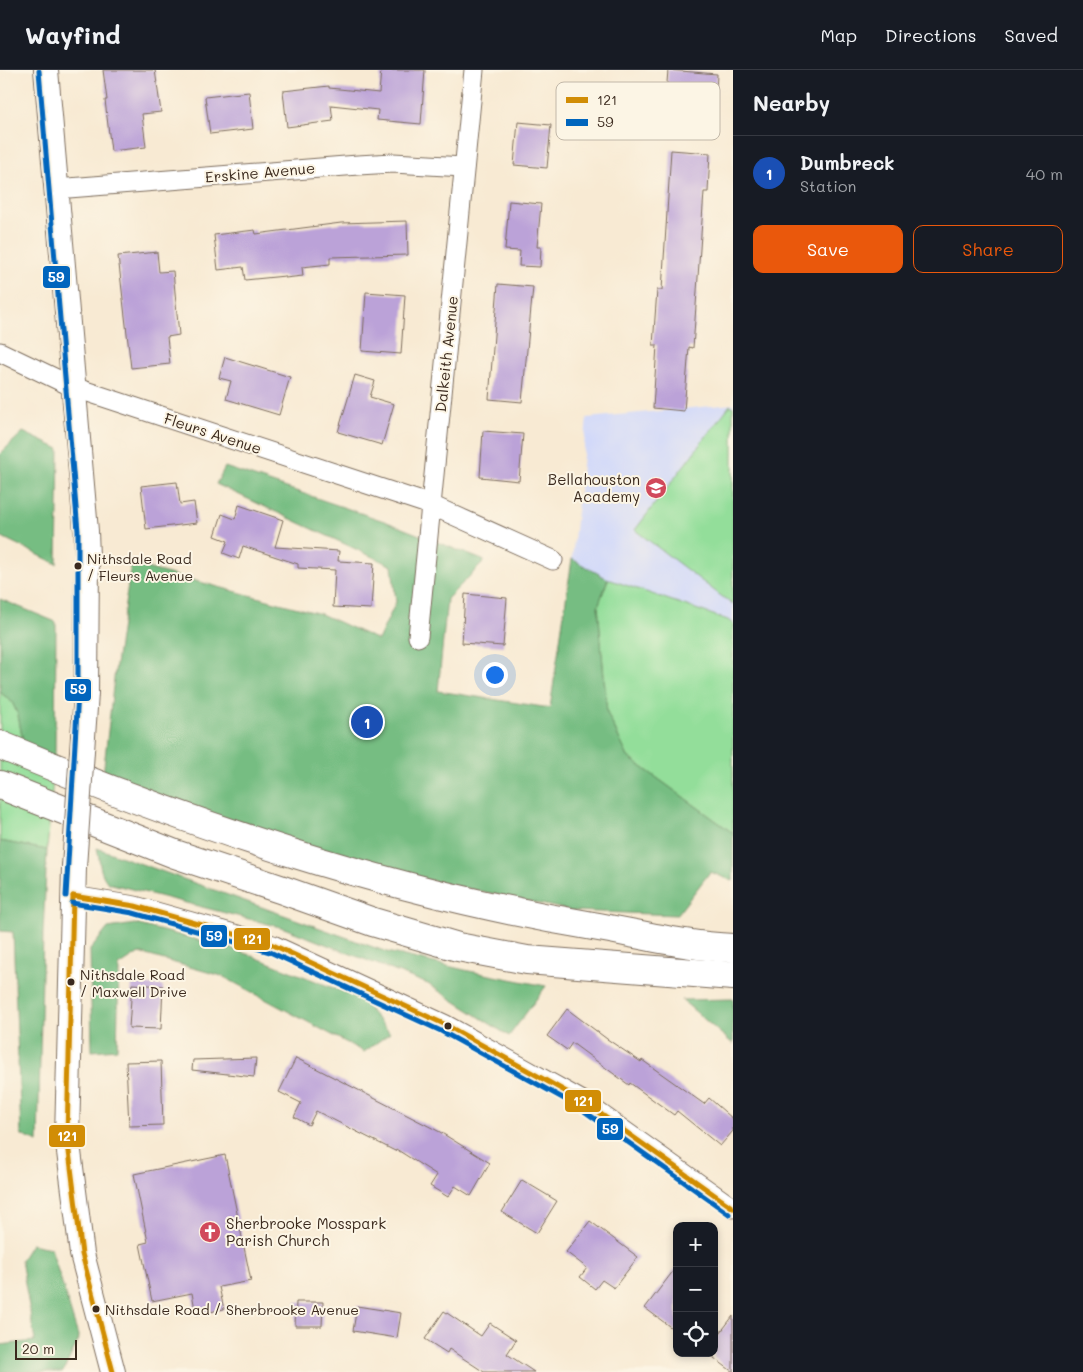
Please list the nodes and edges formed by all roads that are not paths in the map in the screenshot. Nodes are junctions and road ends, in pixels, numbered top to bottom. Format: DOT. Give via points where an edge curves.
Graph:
graph roads {
  1 [pos="46,70"];
  2 [pos="474,70"];
  3 [pos="464,167"];
  4 [pos="56,189"];
  5 [pos="0,352"];
  6 [pos="73,387"];
  7 [pos="431,505"];
  8 [pos="553,560"];
  9 [pos="418,637"];
  10 [pos="0,745"];
  11 [pos="0,785"];
  12 [pos="73,896"];
  13 [pos="725,947"];
  14 [pos="733,976"];
  15 [pos="733,1208"];
  16 [pos="113,1372"];
  1 -- 4 [label="street"];
  2 -- 3 [label="street, Dalkeith Avenue"];
  3 -- 4 [label="street, Erskine Avenue" via="393,163"];
  3 -- 7 [label="street, Dalkeith Avenue"];
  4 -- 6 [label="street"];
  5 -- 6 [label="street, Fleurs Avenue"];
  6 -- 7 [label="street, Fleurs Avenue"];
  6 -- 12 [label="street, bridge" via="87,557 86,692"];
  7 -- 8 [label="street, Fleurs Avenue"];
  7 -- 9 [label="street, Dalkeith Avenue"];
  10 -- 13 [label="highway" via="195,821 402,886 556,920"];
  11 -- 14 [label="highway" via="175,854 458,947 527,960"];
  12 -- 15 [label="street" via="136,906 273,945 444,1024 581,1100"];
  12 -- 16 [label="street" via="67,1136 82,1254"];
}
